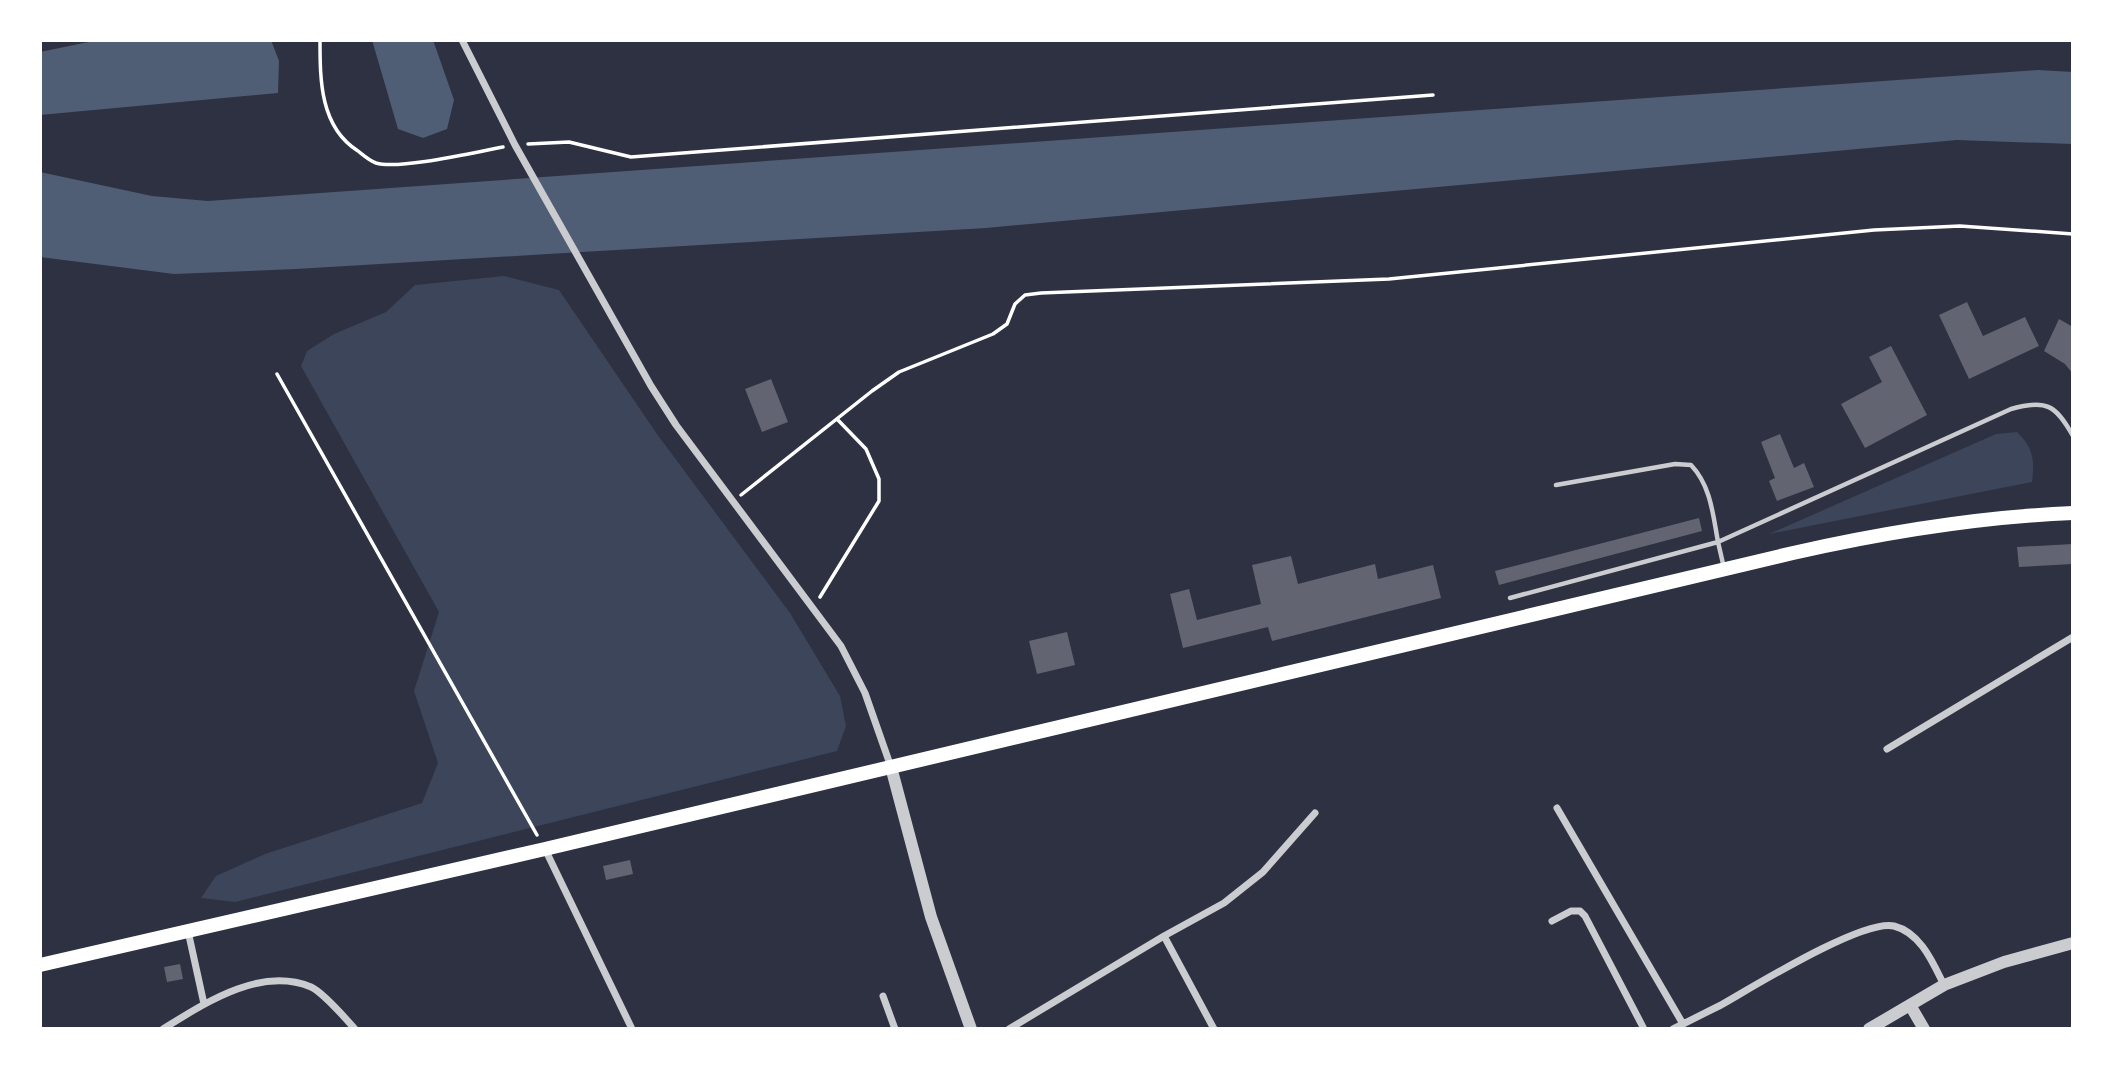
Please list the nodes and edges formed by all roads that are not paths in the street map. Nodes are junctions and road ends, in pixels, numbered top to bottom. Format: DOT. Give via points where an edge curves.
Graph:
graph roads {
  1 [pos="462,40"];
  2 [pos="2073,436"];
  3 [pos="1556,485"];
  4 [pos="2073,513"];
  5 [pos="1718,542"];
  6 [pos="1724,570"];
  7 [pos="1510,598"];
  8 [pos="2073,637"];
  9 [pos="1887,749"];
  10 [pos="891,767"];
  11 [pos="1557,808"];
  12 [pos="1315,813"];
  13 [pos="545,849"];
  14 [pos="1552,921"];
  15 [pos="188,930"];
  16 [pos="1164,936"];
  17 [pos="2073,943"];
  18 [pos="40,964"];
  19 [pos="1944,985"];
  20 [pos="883,996"];
  21 [pos="204,1004"];
  22 [pos="1910,1005"];
  23 [pos="1683,1024"];
  24 [pos="163,1029"];
  25 [pos="355,1029"];
  26 [pos="632,1029"];
  27 [pos="895,1029"];
  28 [pos="971,1029"];
  29 [pos="1009,1029"];
  30 [pos="1214,1029"];
  31 [pos="1644,1029"];
  32 [pos="1673,1029"];
  33 [pos="1869,1029"];
  34 [pos="1924,1029"];
  1 -- 10 [label="street" via="515,145 651,386 841,646 865,693"];
  2 -- 5 [label="lane" via="2056,410 2033,402"];
  3 -- 5 [label="lane" via="1691,465 1707,489"];
  4 -- 6 [label="main road" via="1922,527"];
  5 -- 6 [label="lane"];
  5 -- 7 [label="lane"];
  6 -- 10 [label="main road"];
  8 -- 9 [label="street"];
  10 -- 13 [label="main road"];
  10 -- 28 [label="street" via="931,917"];
  11 -- 23 [label="street"];
  12 -- 16 [label="street" via="1263,872 1224,903"];
  13 -- 15 [label="main road"];
  13 -- 26 [label="street"];
  14 -- 31 [label="street" via="1571,911 1585,916"];
  15 -- 18 [label="main road"];
  15 -- 21 [label="street"];
  16 -- 29 [label="street"];
  16 -- 30 [label="street"];
  17 -- 19 [label="street"];
  19 -- 22 [label="street"];
  19 -- 23 [label="street" via="1912,934 1893,926 1865,929"];
  20 -- 27 [label="street"];
  21 -- 24 [label="street"];
  21 -- 25 [label="street" via="249,985 281,981 313,988"];
  22 -- 33 [label="street"];
  22 -- 34 [label="street"];
  23 -- 32 [label="street"];
}
